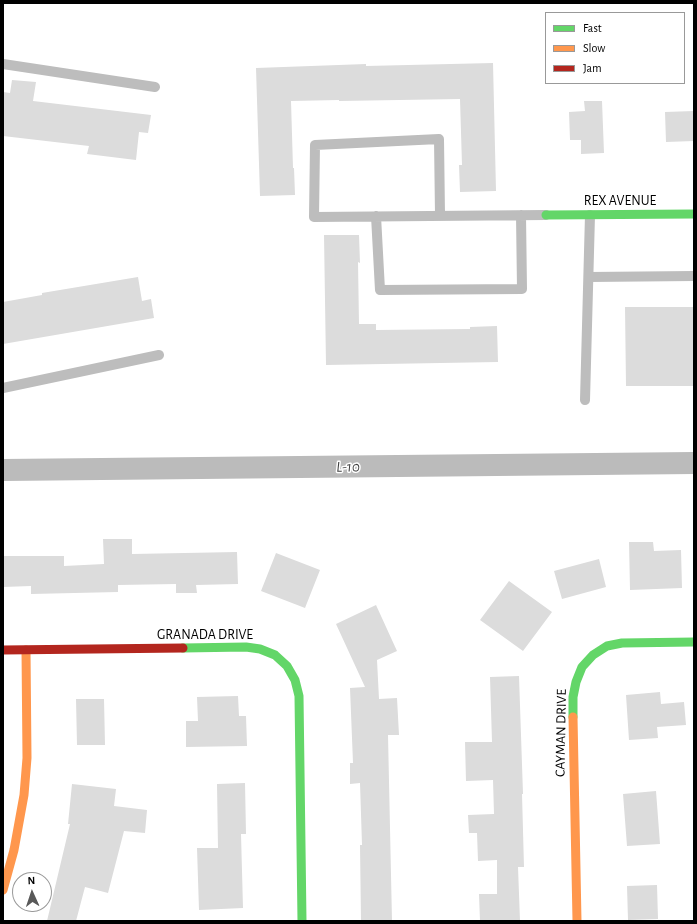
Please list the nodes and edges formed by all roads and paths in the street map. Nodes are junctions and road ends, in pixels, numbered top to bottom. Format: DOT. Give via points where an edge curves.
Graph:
graph roads {
  1 [pos="3,64"];
  2 [pos="155,87"];
  3 [pos="694,214"];
  4 [pos="440,215"];
  5 [pos="521,215"];
  6 [pos="546,215"];
  7 [pos="590,215"];
  8 [pos="376,216"];
  9 [pos="694,276"];
  10 [pos="588,277"];
  11 [pos="160,355"];
  12 [pos="3,388"];
  13 [pos="585,400"];
  14 [pos="694,642"];
  15 [pos="3,650"];
  16 [pos="26,650"];
  17 [pos="3,890"];
  18 [pos="302,921"];
  19 [pos="577,921"];
  1 -- 2 [label="lane"];
  3 -- 7 [label="street, REX AVENUE"];
  4 -- 5 [label="lane"];
  4 -- 8 [label="lane"];
  4 -- 8 [label="lane" via="439,139 315,145 314,217"];
  5 -- 6 [label="lane"];
  5 -- 8 [label="lane" via="522,289 388,290 380,290"];
  6 -- 7 [label="street, REX AVENUE"];
  7 -- 10 [label="lane"];
  9 -- 10 [label="lane"];
  10 -- 13 [label="lane"];
  11 -- 12 [label="lane"];
  14 -- 19 [label="street, CAYMAN DRIVE" via="622,643 607,646 593,655 582,667 573,697"];
  15 -- 16 [label="street, GRANADA DRIVE"];
  16 -- 17 [label="street" via="27,758 24,795 14,850"];
  16 -- 18 [label="street, GRANADA DRIVE" via="246,647 275,655 287,666 295,680 299,696"];
}
